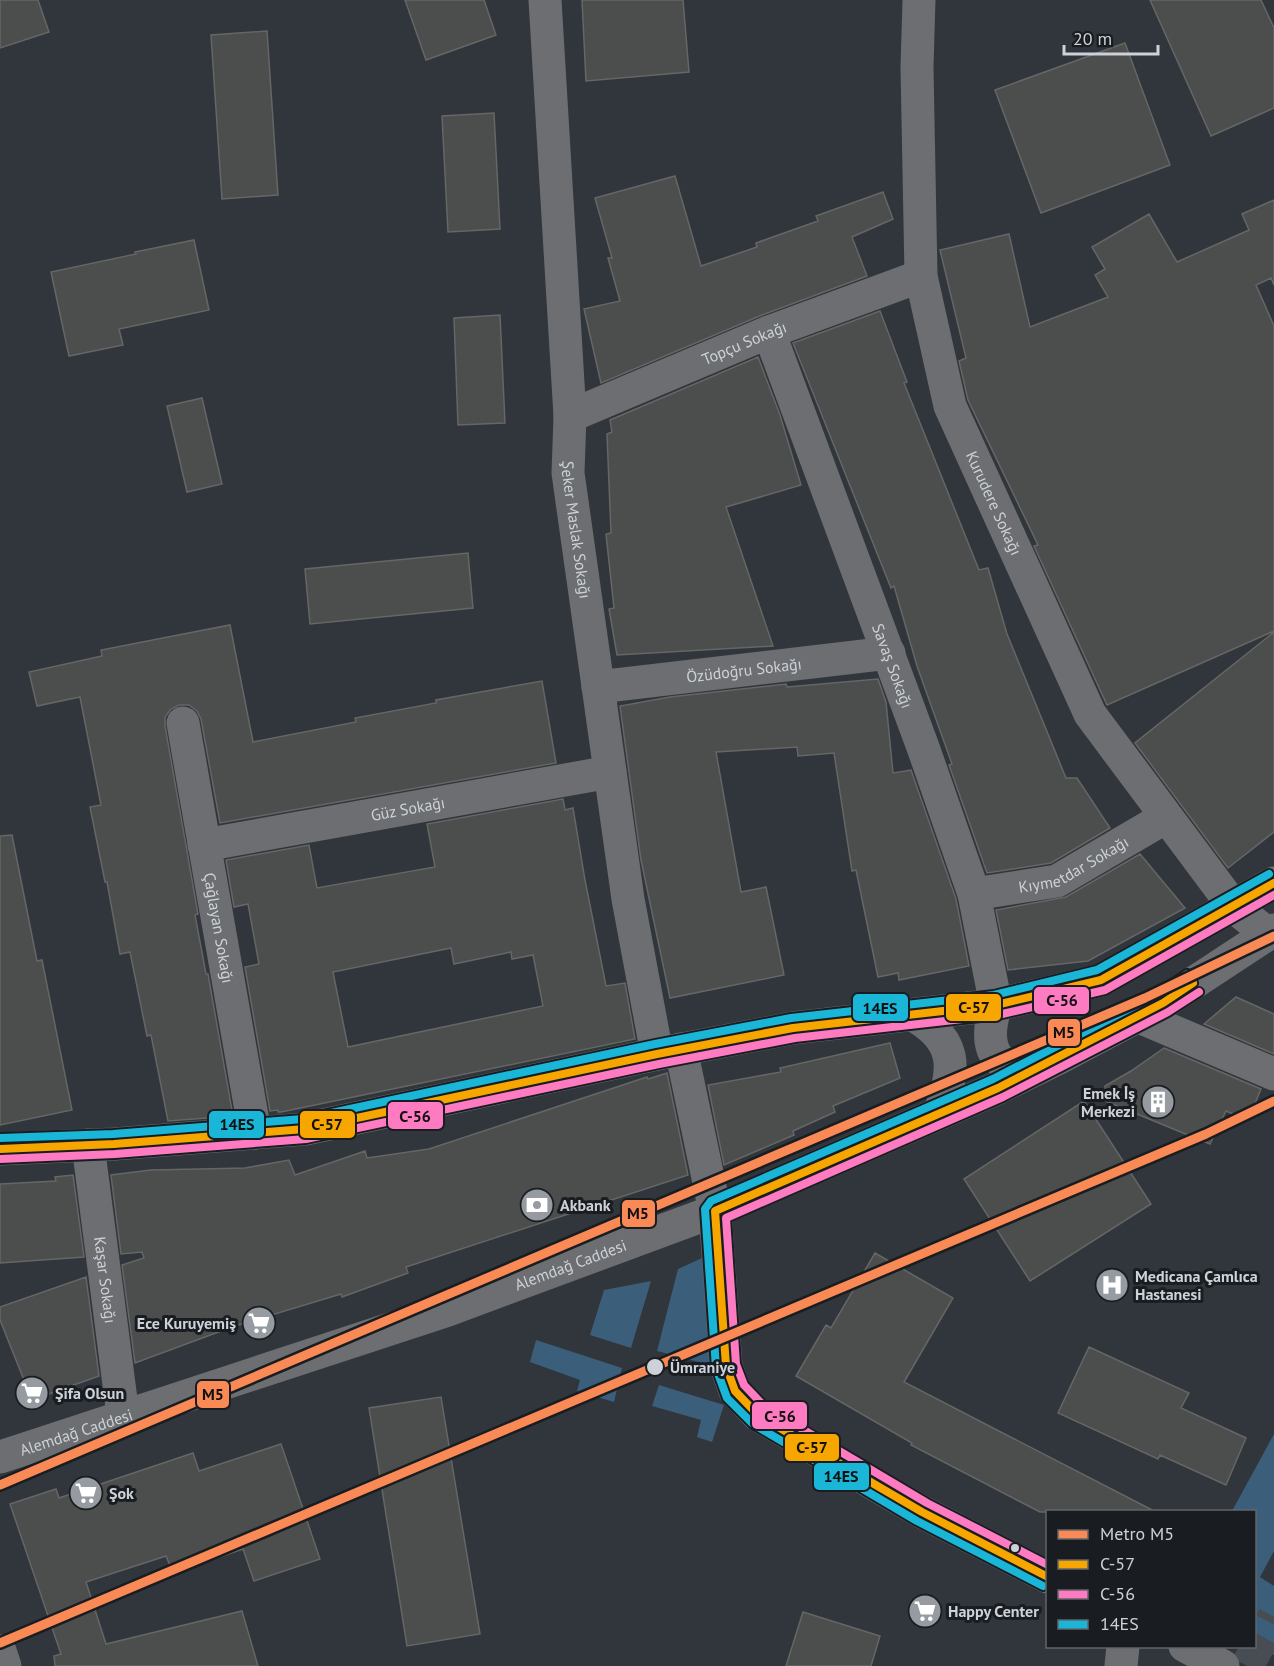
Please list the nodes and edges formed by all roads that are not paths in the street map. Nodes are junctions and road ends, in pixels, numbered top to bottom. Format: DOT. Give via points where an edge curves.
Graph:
graph roads {
  1 [pos="544,0"];
  2 [pos="919,0"];
  3 [pos="921,276"];
  4 [pos="769,332"];
  5 [pos="570,416"];
  6 [pos="889,653"];
  7 [pos="598,687"];
  8 [pos="183,723"];
  9 [pos="610,772"];
  10 [pos="1166,817"];
  11 [pos="204,845"];
  12 [pos="1274,883"];
  13 [pos="974,894"];
  14 [pos="1234,907"];
  15 [pos="1271,932"];
  16 [pos="996,1005"];
  17 [pos="913,1015"];
  18 [pos="1137,1016"];
  19 [pos="669,1052"];
  20 [pos="1029,1072"];
  21 [pos="1274,1074"];
  22 [pos="940,1111"];
  23 [pos="255,1133"];
  24 [pos="88,1145"];
  25 [pos="0,1149"];
  26 [pos="715,1211"];
  27 [pos="123,1415"];
  28 [pos="0,1457"];
  29 [pos="1046,1576"];
  30 [pos="1123,1648"];
  31 [pos="1187,1648"];
  32 [pos="0,1651"];
  33 [pos="5,1666"];
  34 [pos="1121,1666"];
  35 [pos="1223,1666"];
  1 -- 5 [label="street, Şeker Maslak Sokağı"];
  2 -- 3 [label="street, Kurudere Sokağı"];
  3 -- 4 [label="street, Topçu Sokağı"];
  3 -- 10 [label="street, Kurudere Sokağı" via="950,406 959,428 1089,714"];
  4 -- 5 [label="street, Topçu Sokağı"];
  4 -- 6 [label="street, Savaş Sokağı"];
  5 -- 7 [label="street, Şeker Maslak Sokağı" via="568,473"];
  6 -- 7 [label="street, Özüdoğru Sokağı"];
  6 -- 13 [label="street, Savaş Sokağı"];
  7 -- 9 [label="street, Şeker Maslak Sokağı"];
  8 -- 11 [label="street, Çağlayan Sokağı"];
  9 -- 11 [label="street, Güz Sokağı"];
  9 -- 19 [label="street, Şeker Maslak Sokağı" via="628,899"];
  10 -- 13 [label="street, Kıymetdar Sokağı" via="1057,881"];
  10 -- 14 [label="street, Kurudere Sokağı"];
  11 -- 23 [label="street, Çağlayan Sokağı"];
  12 -- 14 [label="main road"];
  13 -- 16 [label="street, Savaş Sokağı"];
  14 -- 15 [label="street, Kurudere Sokağı"];
  14 -- 16 [label="main road" via="1101,980"];
  15 -- 18 [label="main road, Alemdağ Caddesi"];
  16 -- 17 [label="main road"];
  16 -- 20 [label="main road" via="990,1026 991,1045 1012,1070"];
  17 -- 19 [label="main road" via="793,1028"];
  17 -- 22 [label="main road" via="930,1024 943,1038 949,1054 947,1093"];
  18 -- 20 [label="main road, Alemdağ Caddesi"];
  18 -- 21 [label="street"];
  19 -- 23 [label="main road" via="305,1129"];
  19 -- 26 [label="street, Şeker Maslak Sokağı"];
  20 -- 22 [label="main road, Alemdağ Caddesi"];
  22 -- 26 [label="main road, Alemdağ Caddesi"];
  23 -- 24 [label="main road"];
  24 -- 25 [label="main road"];
  24 -- 27 [label="street, Kaşar Sokağı"];
  26 -- 27 [label="street, Alemdağ Caddesi" via="448,1310"];
  26 -- 29 [label="main road" via="726,1366 735,1391 758,1415 922,1512"];
  27 -- 28 [label="street, Alemdağ Caddesi"];
  30 -- 34 [label="main road"];
  31 -- 35 [label="main road"];
  32 -- 33 [label="street"];
}
